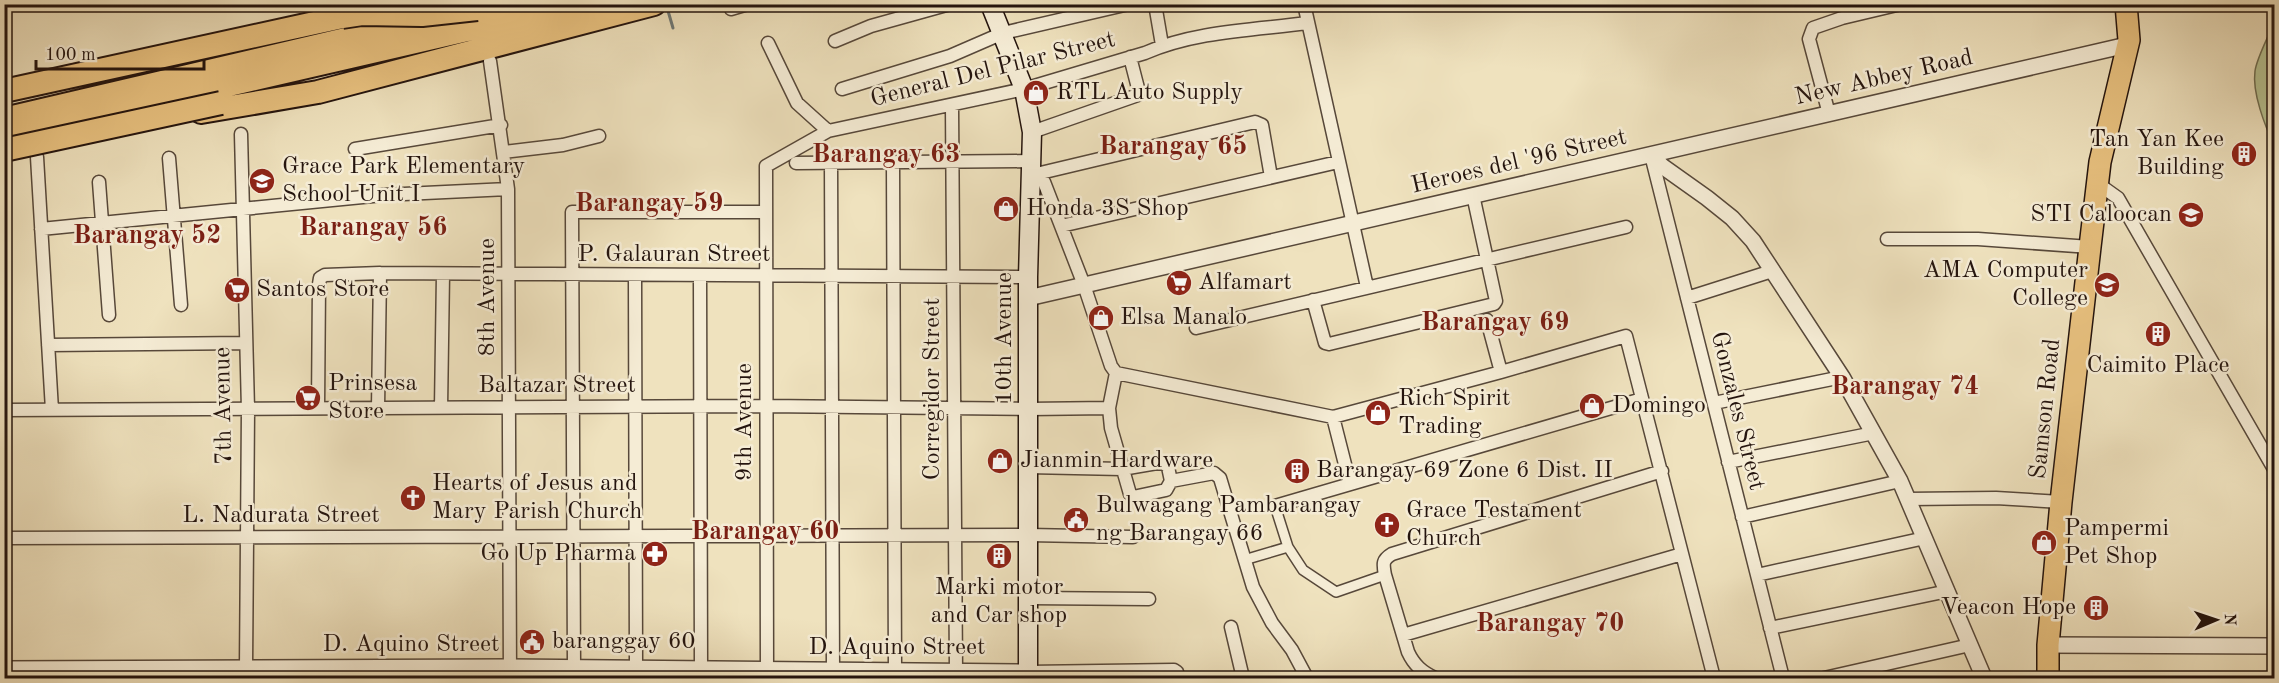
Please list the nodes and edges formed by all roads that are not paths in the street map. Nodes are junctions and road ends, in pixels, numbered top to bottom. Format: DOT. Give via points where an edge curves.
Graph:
graph roads {
  1 [pos="429,4"];
  2 [pos="573,4"];
  3 [pos="654,4"];
  4 [pos="748,4"];
  5 [pos="950,4"];
  6 [pos="990,4"];
  7 [pos="1129,4"];
  8 [pos="1155,4"];
  9 [pos="1304,4"];
  10 [pos="1900,4"];
  11 [pos="2126,4"];
  12 [pos="731,9"];
  13 [pos="484,14"];
  14 [pos="1308,23"];
  15 [pos="1003,33"];
  16 [pos="835,41"];
  17 [pos="768,43"];
  18 [pos="1162,45"];
  19 [pos="2127,45"];
  20 [pos="1130,57"];
  21 [pos="490,61"];
  22 [pos="842,89"];
  23 [pos="1024,89"];
  24 [pos="4,91"];
  25 [pos="952,106"];
  26 [pos="4,108"];
  27 [pos="1829,114"];
  28 [pos="4,119"];
  29 [pos="501,125"];
  30 [pos="828,131"];
  31 [pos="1032,132"];
  32 [pos="241,134"];
  33 [pos="599,136"];
  34 [pos="4,137"];
  35 [pos="4,144"];
  36 [pos="355,149"];
  37 [pos="4,150"];
  38 [pos="504,152"];
  39 [pos="1651,155"];
  40 [pos="37,157"];
  41 [pos="169,158"];
  42 [pos="831,162"];
  43 [pos="1338,162"];
  44 [pos="796,163"];
  45 [pos="894,163"];
  46 [pos="952,163"];
  47 [pos="766,166"];
  48 [pos="1033,170"];
  49 [pos="1271,177"];
  50 [pos="99,182"];
  51 [pos="2097,183"];
  52 [pos="508,189"];
  53 [pos="1473,195"];
  54 [pos="243,209"];
  55 [pos="766,212"];
  56 [pos="174,216"];
  57 [pos="102,223"];
  58 [pos="1352,224"];
  59 [pos="1061,226"];
  60 [pos="1626,227"];
  61 [pos="41,229"];
  62 [pos="1887,239"];
  63 [pos="2090,247"];
  64 [pos="1486,259"];
  65 [pos="1772,271"];
  66 [pos="380,273"];
  67 [pos="443,274"];
  68 [pos="510,274"];
  69 [pos="573,275"];
  70 [pos="635,275"];
  71 [pos="700,276"];
  72 [pos="766,276"];
  73 [pos="832,276"];
  74 [pos="894,277"];
  75 [pos="953,277"];
  76 [pos="1028,277"];
  77 [pos="1084,285"];
  78 [pos="1367,287"];
  79 [pos="1028,298"];
  80 [pos="1687,298"];
  81 [pos="1313,300"];
  82 [pos="181,305"];
  83 [pos="109,315"];
  84 [pos="1487,320"];
  85 [pos="1196,328"];
  86 [pos="246,343"];
  87 [pos="48,345"];
  88 [pos="1501,372"];
  89 [pos="1116,373"];
  90 [pos="1842,377"];
  91 [pos="1642,399"];
  92 [pos="1714,403"];
  93 [pos="700,406"];
  94 [pos="766,406"];
  95 [pos="510,407"];
  96 [pos="573,407"];
  97 [pos="636,407"];
  98 [pos="318,408"];
  99 [pos="378,408"];
  100 [pos="441,408"];
  101 [pos="832,408"];
  102 [pos="894,408"];
  103 [pos="954,408"];
  104 [pos="1109,408"];
  105 [pos="248,409"];
  106 [pos="1029,409"];
  107 [pos="4,410"];
  108 [pos="52,410"];
  109 [pos="1338,417"];
  110 [pos="1874,433"];
  111 [pos="1728,462"];
  112 [pos="1028,467"];
  113 [pos="1122,469"];
  114 [pos="2274,469"];
  115 [pos="1662,471"];
  116 [pos="1171,481"];
  117 [pos="1900,481"];
  118 [pos="1350,484"];
  119 [pos="1908,499"];
  120 [pos="2061,502"];
  121 [pos="1275,506"];
  122 [pos="1742,516"];
  123 [pos="894,535"];
  124 [pos="955,535"];
  125 [pos="1029,535"];
  126 [pos="574,536"];
  127 [pos="636,536"];
  128 [pos="700,536"];
  129 [pos="766,536"];
  130 [pos="833,536"];
  131 [pos="247,537"];
  132 [pos="510,537"];
  133 [pos="1133,537"];
  134 [pos="4,538"];
  135 [pos="1925,538"];
  136 [pos="1288,547"];
  137 [pos="1682,554"];
  138 [pos="1244,560"];
  139 [pos="1385,575"];
  140 [pos="1757,575"];
  141 [pos="1948,591"];
  142 [pos="1029,598"];
  143 [pos="1149,599"];
  144 [pos="1231,627"];
  145 [pos="1770,628"];
  146 [pos="1403,635"];
  147 [pos="1970,645"];
  148 [pos="2048,645"];
  149 [pos="2274,646"];
  150 [pos="574,668"];
  151 [pos="636,668"];
  152 [pos="4,669"];
  153 [pos="701,669"];
  154 [pos="833,670"];
  155 [pos="895,670"];
  156 [pos="956,671"];
  157 [pos="1177,672"];
  158 [pos="246,673"];
  159 [pos="510,673"];
  160 [pos="766,674"];
  161 [pos="1028,675"];
  162 [pos="1241,675"];
  163 [pos="1307,678"];
  164 [pos="1436,678"];
  165 [pos="1714,678"];
  166 [pos="1783,678"];
  167 [pos="1824,678"];
  168 [pos="1984,678"];
  169 [pos="2048,678"];
  1 -- 26 [label="highway"];
  2 -- 13 [label="highway"];
  3 -- 35 [label="highway" via="318,92"];
  4 -- 12 [label="street"];
  5 -- 16 [label="street"];
  6 -- 15 [label="main road, 10th Avenue"];
  7 -- 15 [label="street"];
  8 -- 18 [label="street"];
  9 -- 14 [label="street"];
  10 -- 27 [label="street" via="1812,28 1809,39"];
  11 -- 19 [label="highway, Samson Road"];
  13 -- 24 [label="highway, bridge" via="342,17"];
  13 -- 28 [label="highway, bridge"];
  13 -- 34 [label="highway"];
  13 -- 37 [label="highway, bridge" via="413,45 254,95"];
  14 -- 18 [label="street, General Del Pilar Street"];
  14 -- 43 [label="street"];
  15 -- 22 [label="street" via="950,56"];
  15 -- 23 [label="main road, 10th Avenue"];
  17 -- 30 [label="street" via="797,103"];
  18 -- 20 [label="street, General Del Pilar Street"];
  19 -- 27 [label="street, New Abbey Road"];
  19 -- 51 [label="highway, Samson Road"];
  20 -- 23 [label="street, General Del Pilar Street"];
  20 -- 31 [label="street" via="1138,95"];
  21 -- 29 [label="street, 8th Avenue"];
  23 -- 25 [label="street, General Del Pilar Street"];
  23 -- 31 [label="main road, 10th Avenue"];
  25 -- 30 [label="street, General Del Pilar Street"];
  25 -- 46 [label="street, Corregidor Street"];
  27 -- 39 [label="street, New Abbey Road"];
  29 -- 36 [label="street"];
  29 -- 38 [label="street, 8th Avenue"];
  30 -- 47 [label="street, General Del Pilar Street"];
  31 -- 48 [label="main road, 10th Avenue"];
  32 -- 54 [label="street, 7th Avenue"];
  33 -- 38 [label="street"];
  38 -- 52 [label="street, 8th Avenue"];
  39 -- 53 [label="street, Heroes del '96 Street"];
  39 -- 65 [label="street, Heroes del '96 Street" via="1731,218 1753,241"];
  39 -- 80 [label="street, Gonzales Street"];
  40 -- 61 [label="street"];
  41 -- 56 [label="street"];
  42 -- 44 [label="street"];
  42 -- 45 [label="street"];
  42 -- 73 [label="street"];
  43 -- 49 [label="street"];
  43 -- 58 [label="street"];
  45 -- 46 [label="street"];
  45 -- 74 [label="street"];
  46 -- 48 [label="street"];
  46 -- 75 [label="street, Corregidor Street"];
  47 -- 55 [label="street, 9th Avenue"];
  48 -- 49 [label="street" via="1255,122 1262,125"];
  48 -- 59 [label="street" via="1044,183"];
  48 -- 76 [label="main road, 10th Avenue"];
  49 -- 59 [label="street"];
  50 -- 57 [label="street"];
  51 -- 63 [label="highway, Samson Road"];
  51 -- 114 [label="street" via="2118,198"];
  52 -- 54 [label="street" via="383,195"];
  52 -- 68 [label="street, 8th Avenue"];
  53 -- 58 [label="street, Heroes del '96 Street"];
  53 -- 64 [label="street"];
  54 -- 56 [label="street"];
  54 -- 86 [label="street, 7th Avenue"];
  55 -- 69 [label="street" via="574,211"];
  55 -- 72 [label="street, 9th Avenue"];
  56 -- 57 [label="street"];
  56 -- 82 [label="street"];
  57 -- 61 [label="street"];
  57 -- 83 [label="street"];
  58 -- 77 [label="street, Heroes del '96 Street"];
  58 -- 78 [label="street"];
  59 -- 77 [label="street"];
  60 -- 64 [label="street"];
  61 -- 87 [label="street"];
  62 -- 63 [label="street" via="1978,239"];
  63 -- 120 [label="highway, Samson Road"];
  64 -- 78 [label="street"];
  64 -- 81 [label="street" via="1495,303 1467,312 1329,344 1325,343"];
  65 -- 80 [label="street"];
  65 -- 90 [label="street, Heroes del '96 Street"];
  66 -- 67 [label="street, P. Galauran Street"];
  66 -- 98 [label="street, P. Galauran Street" via="320,278"];
  66 -- 99 [label="street"];
  67 -- 68 [label="street, P. Galauran Street"];
  67 -- 100 [label="street"];
  68 -- 69 [label="street, P. Galauran Street"];
  68 -- 95 [label="street, 8th Avenue"];
  69 -- 70 [label="street, P. Galauran Street"];
  69 -- 96 [label="street"];
  70 -- 71 [label="street, P. Galauran Street"];
  70 -- 97 [label="street"];
  71 -- 72 [label="street, P. Galauran Street"];
  71 -- 93 [label="street"];
  72 -- 73 [label="street, P. Galauran Street"];
  72 -- 94 [label="street, 9th Avenue"];
  73 -- 74 [label="street, P. Galauran Street"];
  73 -- 101 [label="street"];
  74 -- 75 [label="street, P. Galauran Street"];
  74 -- 102 [label="street"];
  75 -- 76 [label="street, P. Galauran Street"];
  75 -- 103 [label="street, Corregidor Street"];
  76 -- 79 [label="main road, 10th Avenue"];
  77 -- 79 [label="street, Heroes del '96 Street"];
  77 -- 89 [label="street"];
  78 -- 81 [label="street"];
  79 -- 106 [label="main road, 10th Avenue"];
  80 -- 92 [label="street, Gonzales Street"];
  81 -- 85 [label="street"];
  84 -- 88 [label="street"];
  86 -- 87 [label="street"];
  86 -- 105 [label="street, 7th Avenue"];
  87 -- 108 [label="street"];
  88 -- 91 [label="street" via="1626,336"];
  88 -- 109 [label="street"];
  89 -- 104 [label="street"];
  89 -- 109 [label="street"];
  90 -- 92 [label="street"];
  90 -- 110 [label="street, Heroes del '96 Street"];
  91 -- 115 [label="street"];
  91 -- 118 [label="street"];
  92 -- 111 [label="street, Gonzales Street"];
  93 -- 94 [label="street, Baltazar Street"];
  93 -- 97 [label="street, Baltazar Street"];
  93 -- 128 [label="street"];
  94 -- 101 [label="street, Baltazar Street"];
  94 -- 129 [label="street, 9th Avenue"];
  95 -- 96 [label="street, Baltazar Street"];
  95 -- 100 [label="street, Baltazar Street"];
  95 -- 132 [label="street, 8th Avenue"];
  96 -- 97 [label="street, Baltazar Street"];
  96 -- 126 [label="street"];
  97 -- 127 [label="street"];
  98 -- 99 [label="street, Baltazar Street"];
  98 -- 105 [label="street, Baltazar Street"];
  99 -- 100 [label="street, Baltazar Street"];
  101 -- 102 [label="street, Baltazar Street"];
  101 -- 130 [label="street"];
  102 -- 103 [label="street, Baltazar Street"];
  102 -- 123 [label="street"];
  103 -- 106 [label="street, Baltazar Street"];
  103 -- 124 [label="street, Corregidor Street"];
  104 -- 106 [label="street, Baltazar Street"];
  104 -- 113 [label="street"];
  105 -- 108 [label="street, Baltazar Street"];
  105 -- 131 [label="street, 7th Avenue"];
  106 -- 112 [label="main road, 10th Avenue"];
  107 -- 108 [label="street, Baltazar Street"];
  109 -- 118 [label="street"];
  110 -- 111 [label="street"];
  110 -- 117 [label="street, Heroes del '96 Street"];
  111 -- 122 [label="street, Gonzales Street"];
  112 -- 113 [label="street"];
  112 -- 125 [label="main road, 10th Avenue"];
  113 -- 116 [label="street" via="1163,462"];
  113 -- 116 [label="street" via="1133,497 1166,490"];
  115 -- 137 [label="street"];
  115 -- 139 [label="street" via="1392,554 1383,563"];
  116 -- 138 [label="street" via="1218,475"];
  117 -- 119 [label="street, Heroes del '96 Street"];
  117 -- 122 [label="street"];
  118 -- 121 [label="street"];
  119 -- 120 [label="street"];
  119 -- 135 [label="street, Heroes del '96 Street"];
  120 -- 148 [label="highway, Samson Road"];
  121 -- 136 [label="street"];
  122 -- 140 [label="street, Gonzales Street"];
  123 -- 124 [label="street, L. Nadurata Street"];
  123 -- 130 [label="street, L. Nadurata Street"];
  123 -- 155 [label="street"];
  124 -- 125 [label="street, L. Nadurata Street"];
  124 -- 156 [label="street, Corregidor Street"];
  125 -- 133 [label="street, L. Nadurata Street"];
  125 -- 142 [label="main road, 10th Avenue"];
  126 -- 127 [label="street, L. Nadurata Street"];
  126 -- 132 [label="street, L. Nadurata Street"];
  126 -- 150 [label="street"];
  127 -- 128 [label="street, L. Nadurata Street"];
  127 -- 151 [label="street"];
  128 -- 129 [label="street, L. Nadurata Street"];
  128 -- 153 [label="street"];
  129 -- 130 [label="street, L. Nadurata Street"];
  129 -- 160 [label="street, 9th Avenue"];
  130 -- 154 [label="street"];
  131 -- 132 [label="street, L. Nadurata Street"];
  131 -- 134 [label="street, L. Nadurata Street"];
  131 -- 158 [label="street, 7th Avenue"];
  132 -- 159 [label="street, 8th Avenue"];
  135 -- 140 [label="street"];
  135 -- 141 [label="street, Heroes del '96 Street"];
  136 -- 138 [label="street"];
  136 -- 139 [label="street" via="1303,570 1336,592"];
  137 -- 146 [label="street"];
  137 -- 165 [label="street"];
  138 -- 163 [label="street" via="1252,587"];
  139 -- 146 [label="street"];
  140 -- 145 [label="street, Gonzales Street"];
  141 -- 145 [label="street"];
  141 -- 147 [label="street, Heroes del '96 Street"];
  142 -- 143 [label="street"];
  142 -- 161 [label="main road, 10th Avenue"];
  144 -- 162 [label="street"];
  145 -- 166 [label="street, Gonzales Street"];
  146 -- 164 [label="street" via="1413,663"];
  147 -- 167 [label="street"];
  147 -- 168 [label="street, Heroes del '96 Street"];
  148 -- 149 [label="street"];
  148 -- 169 [label="highway, Samson Road"];
  150 -- 151 [label="street, D. Aquino Street"];
  150 -- 159 [label="street, D. Aquino Street"];
  151 -- 153 [label="street, D. Aquino Street"];
  152 -- 158 [label="street, D. Aquino Street"];
  153 -- 160 [label="street, D. Aquino Street"];
  154 -- 155 [label="street, D. Aquino Street"];
  154 -- 160 [label="street, D. Aquino Street"];
  155 -- 156 [label="street, D. Aquino Street"];
  156 -- 161 [label="street, D. Aquino Street"];
  157 -- 161 [label="street, D. Aquino Street"];
  158 -- 159 [label="street, D. Aquino Street"];
}
